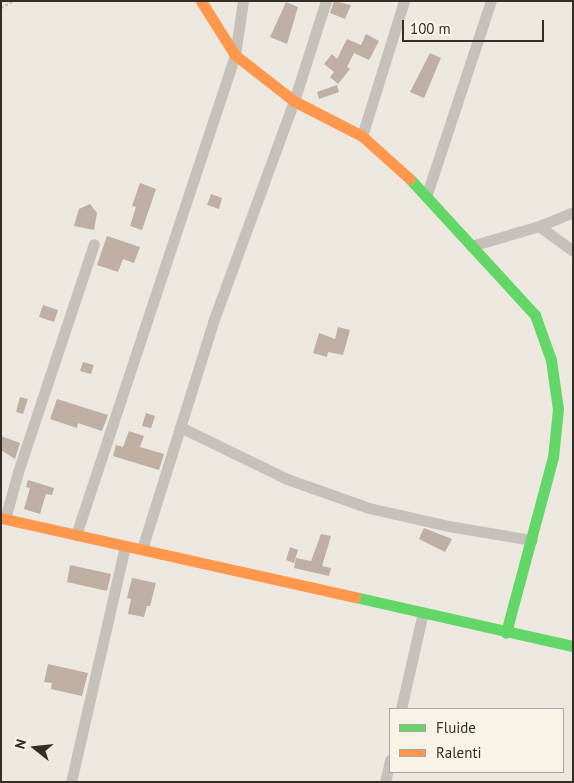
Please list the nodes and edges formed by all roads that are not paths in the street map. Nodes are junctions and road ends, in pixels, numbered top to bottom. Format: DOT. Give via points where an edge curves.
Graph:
graph roads {
  1 [pos="201,1"];
  2 [pos="243,1"];
  3 [pos="326,1"];
  4 [pos="404,1"];
  5 [pos="490,1"];
  6 [pos="235,55"];
  7 [pos="294,101"];
  8 [pos="362,136"];
  9 [pos="427,194"];
  10 [pos="573,212"];
  11 [pos="539,226"];
  12 [pos="94,244"];
  13 [pos="471,246"];
  14 [pos="573,251"];
  15 [pos="180,427"];
  16 [pos="3,519"];
  17 [pos="76,535"];
  18 [pos="532,540"];
  19 [pos="125,546"];
  20 [pos="142,550"];
  21 [pos="423,612"];
  22 [pos="506,633"];
  23 [pos="573,646"];
  24 [pos="402,708"];
  25 [pos="389,766"];
  26 [pos="71,782"];
  27 [pos="386,782"];
  1 -- 6 [label="street"];
  2 -- 6 [label="street"];
  3 -- 7 [label="street"];
  4 -- 8 [label="street"];
  5 -- 9 [label="street"];
  6 -- 7 [label="street"];
  6 -- 17 [label="street"];
  7 -- 8 [label="street"];
  7 -- 15 [label="street" via="213,322"];
  8 -- 9 [label="street"];
  9 -- 13 [label="street"];
  10 -- 11 [label="street"];
  11 -- 13 [label="street"];
  11 -- 14 [label="street"];
  12 -- 16 [label="street"];
  13 -- 18 [label="street" via="536,315 551,360 557,419 553,458"];
  15 -- 18 [label="street" via="287,479 369,508"];
  15 -- 20 [label="street"];
  16 -- 17 [label="street"];
  17 -- 19 [label="street"];
  18 -- 22 [label="street"];
  19 -- 20 [label="street"];
  19 -- 26 [label="street"];
  20 -- 21 [label="street"];
  21 -- 22 [label="street"];
  21 -- 24 [label="street"];
  22 -- 23 [label="street"];
  25 -- 27 [label="street"];
}
